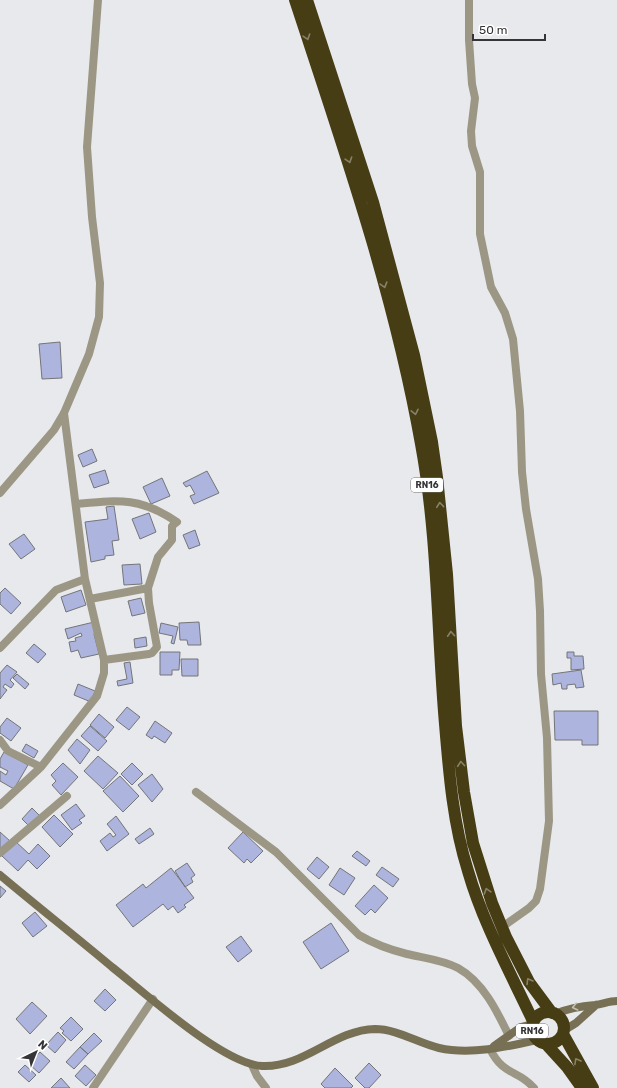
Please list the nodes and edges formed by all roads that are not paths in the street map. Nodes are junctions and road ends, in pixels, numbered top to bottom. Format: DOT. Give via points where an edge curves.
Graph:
graph roads {
  1 [pos="98,0"];
  2 [pos="295,0"];
  3 [pos="307,0"];
  4 [pos="469,0"];
  5 [pos="64,412"];
  6 [pos="0,493"];
  7 [pos="77,504"];
  8 [pos="85,579"];
  9 [pos="148,588"];
  10 [pos="90,599"];
  11 [pos="0,648"];
  12 [pos="104,660"];
  13 [pos="0,740"];
  14 [pos="41,767"];
  15 [pos="196,792"];
  16 [pos="67,796"];
  17 [pos="0,804"];
  18 [pos="0,854"];
  19 [pos="0,876"];
  20 [pos="502,927"];
  21 [pos="153,999"];
  22 [pos="617,1001"];
  23 [pos="596,1005"];
  24 [pos="553,1013"];
  25 [pos="533,1023"];
  26 [pos="563,1032"];
  27 [pos="509,1036"];
  28 [pos="541,1042"];
  29 [pos="490,1049"];
  30 [pos="252,1064"];
  31 [pos="93,1088"];
  32 [pos="266,1088"];
  33 [pos="534,1088"];
  34 [pos="582,1088"];
  35 [pos="593,1088"];
  1 -- 5 [label="street" via="87,147 100,282 99,317 90,354"];
  2 -- 25 [label="highway, RN16, one-way" via="360,199 388,300 414,410 433,538 447,759 467,870 492,936"];
  20 -- 3 [label="highway, RN16, one-way" via="476,855 464,792 456,726 447,574 437,477 414,355 373,202"];
  4 -- 20 [label="street" via="469,40 475,98 471,131 472,146 480,172 480,234 491,286 505,313 513,339 520,411 522,472 538,579 541,674 547,738 549,821 540,889 536,901 529,908"];
  5 -- 6 [label="street" via="54,430"];
  5 -- 7 [label="street"];
  7 -- 8 [label="street"];
  7 -- 9 [label="street" via="136,502 162,512 177,522 172,526 171,543 158,557"];
  8 -- 10 [label="street"];
  8 -- 11 [label="street" via="56,590"];
  9 -- 10 [label="street"];
  9 -- 12 [label="street" via="157,647 149,654"];
  10 -- 12 [label="street"];
  12 -- 14 [label="street" via="104,673 97,696"];
  13 -- 14 [label="street" via="8,751"];
  14 -- 17 [label="street"];
  15 -- 27 [label="street" via="276,852 359,935 406,954 449,964 466,974 485,994"];
  16 -- 18 [label="street"];
  19 -- 21 [label="main road"];
  24 -- 20 [label="highway, RN16, one-way" via="529,982"];
  21 -- 30 [label="main road" via="227,1054"];
  21 -- 31 [label="street"];
  22 -- 23 [label="main road"];
  23 -- 24 [label="main road, one-way" via="585,1005"];
  23 -- 26 [label="main road"];
  24 -- 25 [label="highway, RN16" via="539,1014"];
  24 -- 26 [label="highway, RN16" via="562,1021"];
  25 -- 27 [label="main road" via="521,1027"];
  25 -- 28 [label="highway, RN16" via="532,1033"];
  26 -- 28 [label="highway, RN16" via="556,1042"];
  35 -- 26 [label="highway, RN16, one-way"];
  27 -- 29 [label="main road"];
  28 -- 29 [label="main road"];
  28 -- 34 [label="highway, RN16" via="568,1067"];
  29 -- 30 [label="main road" via="447,1049 388,1030 376,1029 351,1033 288,1064"];
  29 -- 33 [label="street" via="505,1070"];
  30 -- 32 [label="street"];
}
